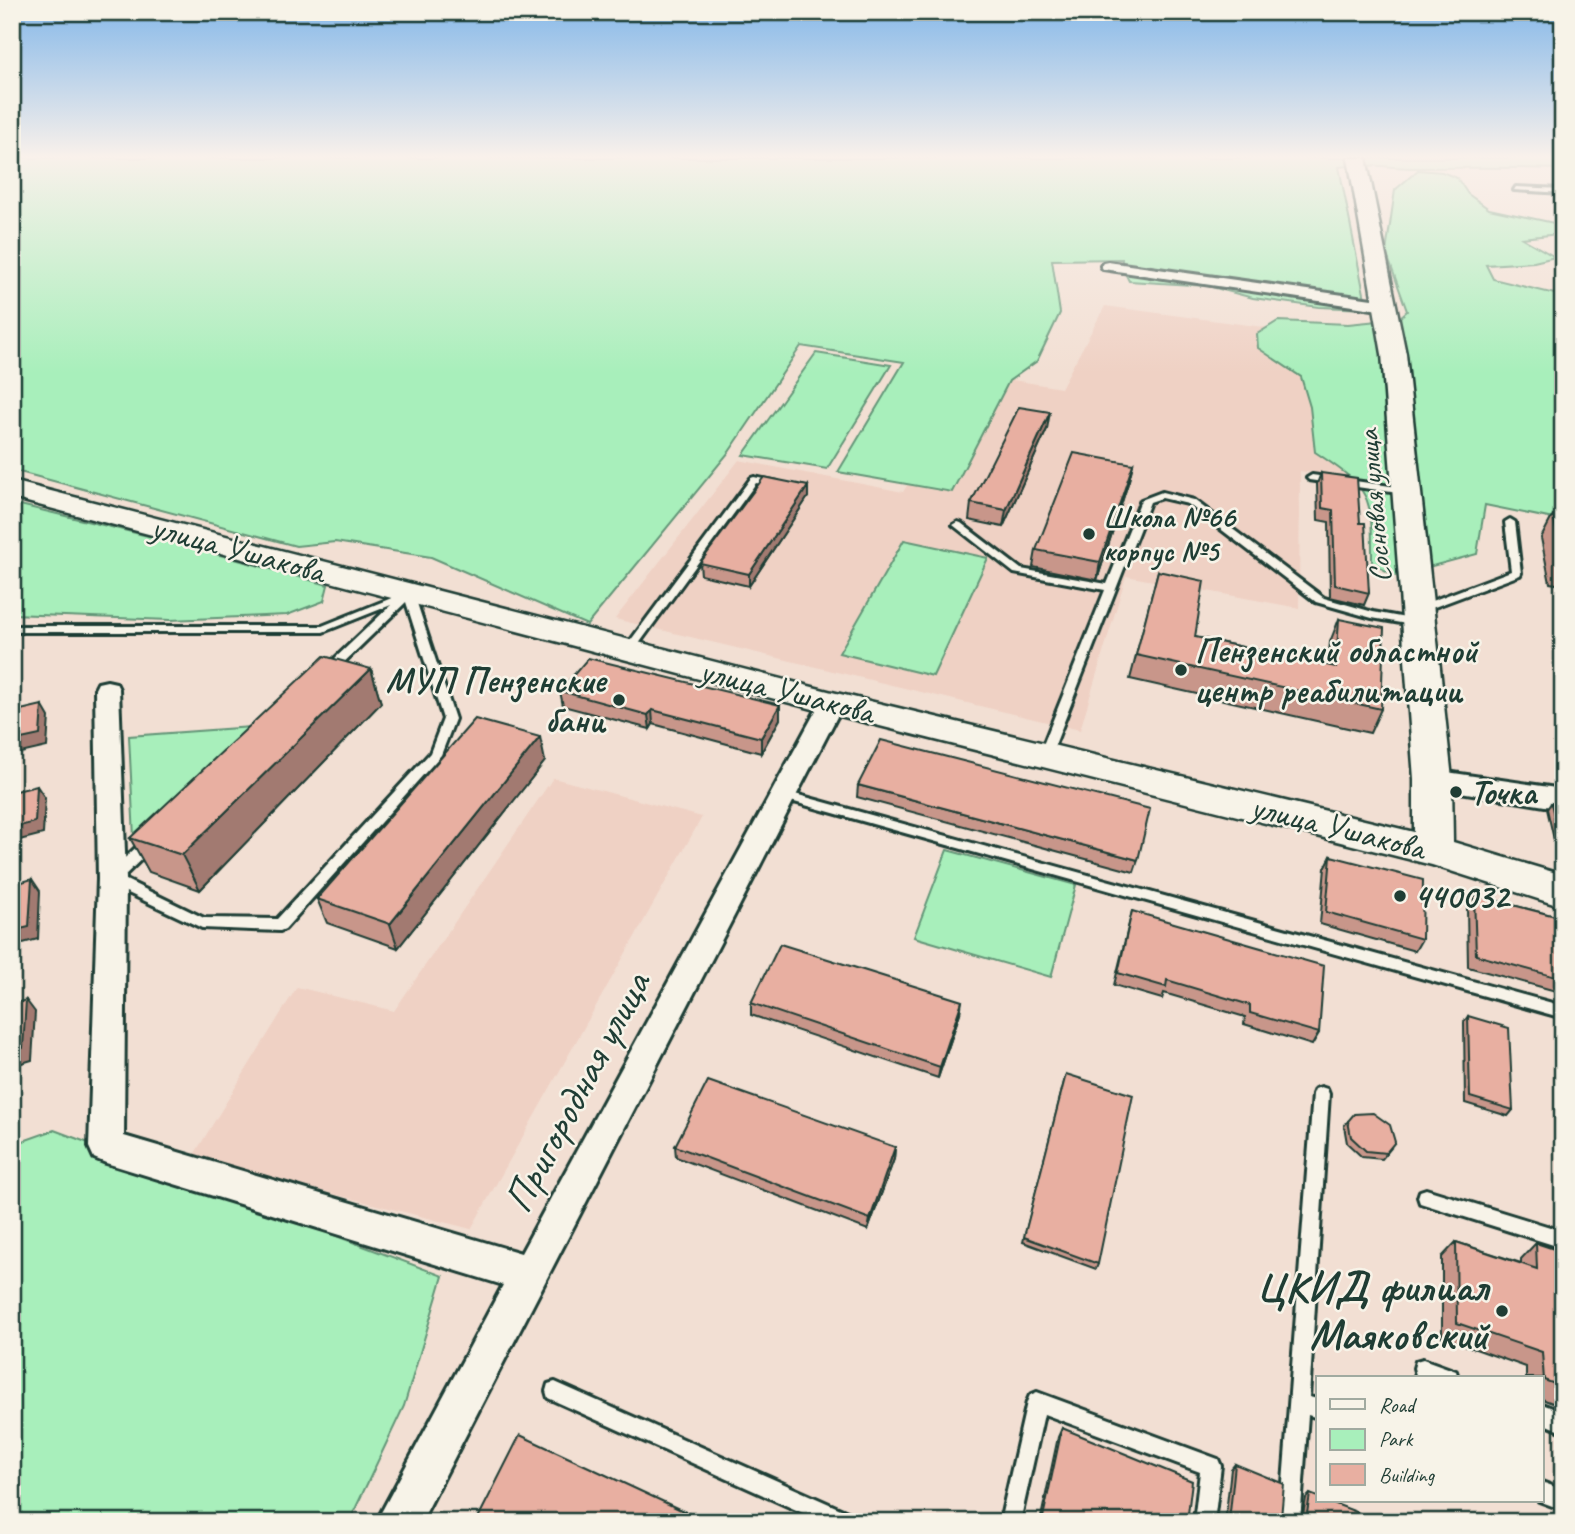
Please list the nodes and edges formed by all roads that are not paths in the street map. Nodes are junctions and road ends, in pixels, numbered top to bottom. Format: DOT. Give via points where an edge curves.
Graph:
graph roads {
  1 [pos="1371,230"];
  2 [pos="1108,266"];
  3 [pos="1385,306"];
  4 [pos="1312,478"];
  5 [pos="790,486"];
  6 [pos="12,488"];
  7 [pos="1405,491"];
  8 [pos="1510,522"];
  9 [pos="958,526"];
  10 [pos="1111,588"];
  11 [pos="409,594"];
  12 [pos="1418,616"];
  13 [pos="12,629"];
  14 [pos="629,650"];
  15 [pos="107,690"];
  16 [pos="832,703"];
  17 [pos="1045,755"];
  18 [pos="1433,779"];
  19 [pos="784,794"];
  20 [pos="1563,799"];
  21 [pos="1434,851"];
  22 [pos="113,879"];
  23 [pos="1563,891"];
  24 [pos="1563,1012"];
  25 [pos="1321,1094"];
  26 [pos="1426,1197"];
  27 [pos="1563,1240"];
  28 [pos="529,1274"];
  29 [pos="1423,1368"];
  30 [pos="1444,1376"];
  31 [pos="555,1391"];
  32 [pos="1309,1406"];
  33 [pos="1544,1415"];
  34 [pos="1563,1422"];
  35 [pos="1544,1493"];
  36 [pos="1563,1500"];
  37 [pos="398,1522"];
  38 [pos="847,1522"];
  39 [pos="1010,1522"];
  40 [pos="1204,1522"];
  41 [pos="1290,1522"];
  1 -- 3 [label="street, Сосновая улица"];
  2 -- 3 [label="street"];
  3 -- 7 [label="street, Сосновая улица" via="1394,354"];
  4 -- 7 [label="lane"];
  5 -- 14 [label="lane" via="754,480"];
  6 -- 11 [label="street, улица Ушакова"];
  7 -- 12 [label="street, Сосновая улица"];
  8 -- 12 [label="lane" via="1516,573"];
  9 -- 10 [label="lane" via="1018,571"];
  10 -- 12 [label="lane" via="1146,500 1162,495 1191,502 1320,600 1372,615"];
  10 -- 17 [label="lane"];
  11 -- 13 [label="lane" via="323,629"];
  11 -- 14 [label="street, улица Ушакова"];
  11 -- 22 [label="lane"];
  11 -- 22 [label="lane" via="449,719 435,754 280,925 202,923"];
  12 -- 18 [label="street, Сосновая улица"];
  14 -- 16 [label="street, улица Ушакова"];
  15 -- 22 [label="street"];
  16 -- 17 [label="street, улица Ушакова"];
  16 -- 19 [label="street, Пригородная улица"];
  17 -- 21 [label="street, улица Ушакова"];
  18 -- 20 [label="street"];
  18 -- 21 [label="street, Сосновая улица"];
  19 -- 24 [label="lane"];
  19 -- 28 [label="street, Пригородная улица"];
  21 -- 23 [label="street, улица Ушакова"];
  22 -- 28 [label="street" via="106,1147"];
  25 -- 32 [label="lane"];
  26 -- 27 [label="lane"];
  28 -- 37 [label="street, Пригородная улица"];
  29 -- 30 [label="lane"];
  31 -- 38 [label="lane"];
  32 -- 41 [label="lane"];
  33 -- 34 [label="lane"];
  35 -- 36 [label="lane"];
  39 -- 40 [label="lane" via="1037,1402 1211,1466"];
}
